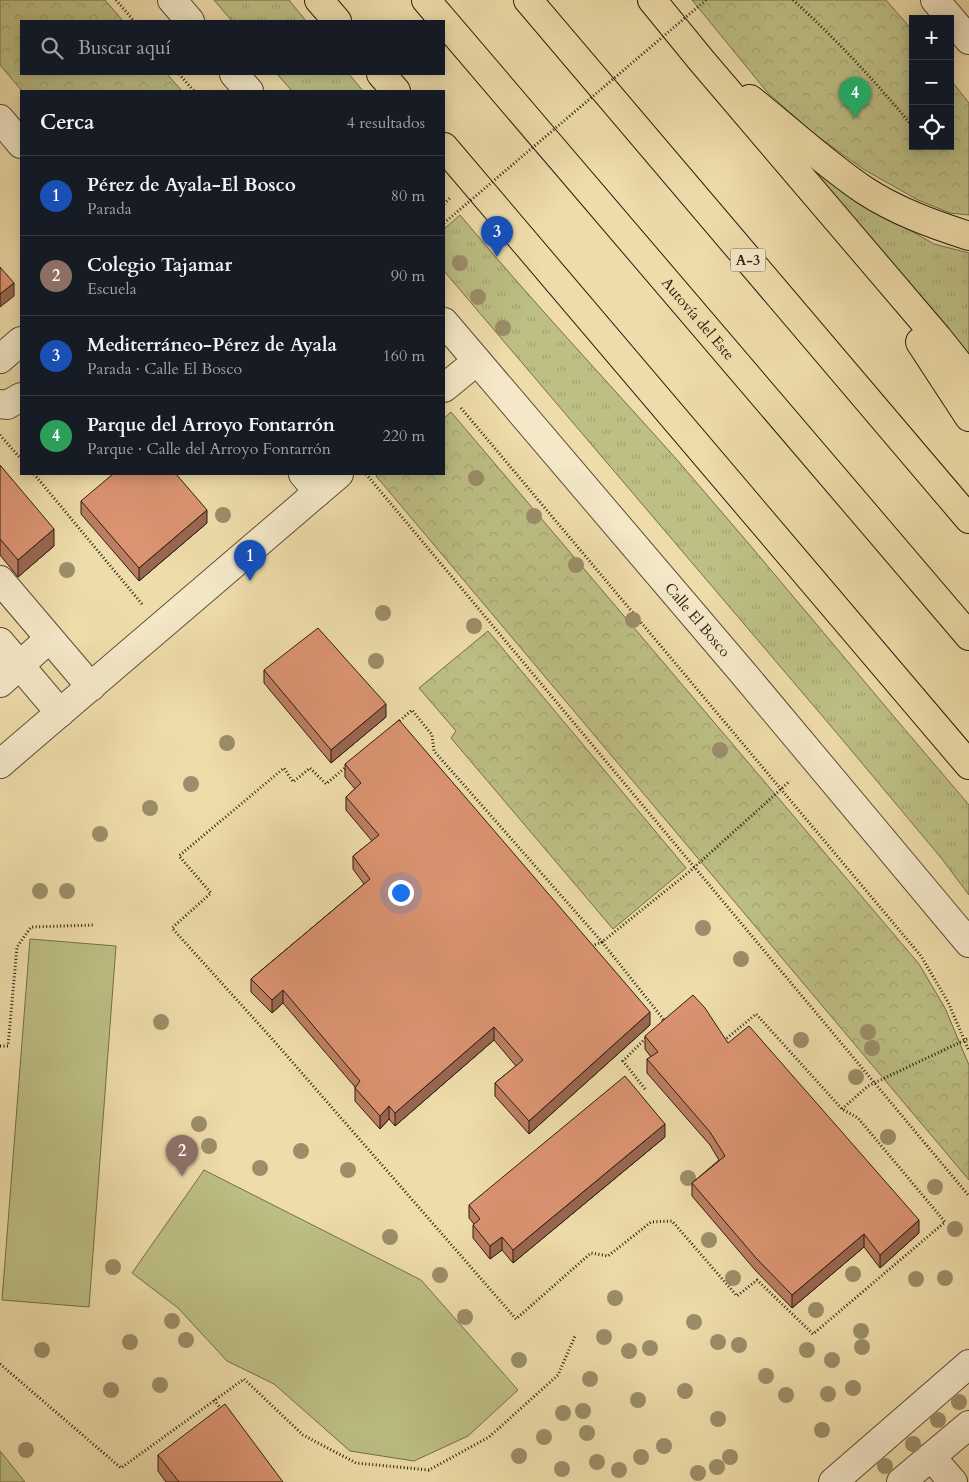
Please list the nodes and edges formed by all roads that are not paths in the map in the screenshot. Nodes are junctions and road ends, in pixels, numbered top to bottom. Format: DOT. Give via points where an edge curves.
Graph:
graph roads {
  1 [pos="172,0"];
  2 [pos="319,0"];
  3 [pos="426,0"];
  4 [pos="528,0"];
  5 [pos="652,0"];
  6 [pos="935,0"];
  7 [pos="189,20"];
  8 [pos="336,20"];
  9 [pos="443,20"];
  10 [pos="445,22"];
  11 [pos="966,32"];
  12 [pos="701,60"];
  13 [pos="235,75"];
  14 [pos="382,75"];
  15 [pos="248,90"];
  16 [pos="395,90"];
  17 [pos="0,118"];
  18 [pos="20,143"];
  19 [pos="445,148"];
  20 [pos="828,209"];
  21 [pos="969,235"];
  22 [pos="445,323"];
  23 [pos="20,342"];
  24 [pos="0,359"];
  25 [pos="477,361"];
  26 [pos="969,377"];
  27 [pos="452,397"];
  28 [pos="20,398"];
  29 [pos="0,404"];
  30 [pos="969,417"];
  31 [pos="336,475"];
  32 [pos="310,483"];
  33 [pos="969,519"];
  34 [pos="0,580"];
  35 [pos="969,636"];
  36 [pos="49,639"];
  37 [pos="0,642"];
  38 [pos="10,674"];
  39 [pos="91,687"];
  40 [pos="60,713"];
  41 [pos="0,764"];
  42 [pos="969,765"];
  43 [pos="950,919"];
  44 [pos="969,943"];
  45 [pos="969,961"];
  46 [pos="968,1363"];
  47 [pos="969,1425"];
  48 [pos="931,1456"];
  49 [pos="951,1480"];
  50 [pos="833,1482"];
  51 [pos="901,1482"];
  1 -- 7 [label="street"];
  2 -- 8 [label="highway"];
  3 -- 9 [label="highway, Autovía del Este"];
  4 -- 33 [label="highway, A-3"];
  5 -- 12 [label="highway"];
  6 -- 11 [label="street"];
  10 -- 35 [label="highway, Autovía del Este"];
  12 -- 20 [label="highway"];
  12 -- 21 [label="highway" via="864,190 919,219"];
  13 -- 15 [label="street"];
  14 -- 16 [label="highway"];
  17 -- 18 [label="street"];
  19 -- 42 [label="highway"];
  20 -- 26 [label="highway"];
  20 -- 30 [label="highway"];
  22 -- 25 [label="street, Calle El Bosco"];
  23 -- 24 [label="street"];
  25 -- 27 [label="street"];
  25 -- 43 [label="street, Calle El Bosco"];
  28 -- 29 [label="street" via="7,405"];
  31 -- 32 [label="street"];
  32 -- 39 [label="street" via="181,608"];
  34 -- 36 [label="street"];
  36 -- 38 [label="street"];
  36 -- 39 [label="street"];
  37 -- 38 [label="street"];
  38 -- 40 [label="street"];
  39 -- 40 [label="street"];
  40 -- 41 [label="street"];
  43 -- 44 [label="street, Calle El Bosco"];
  43 -- 45 [label="street, Calle El Bosco"];
  46 -- 50 [label="street"];
  47 -- 48 [label="street"];
  48 -- 49 [label="street"];
  48 -- 51 [label="street"];
}
